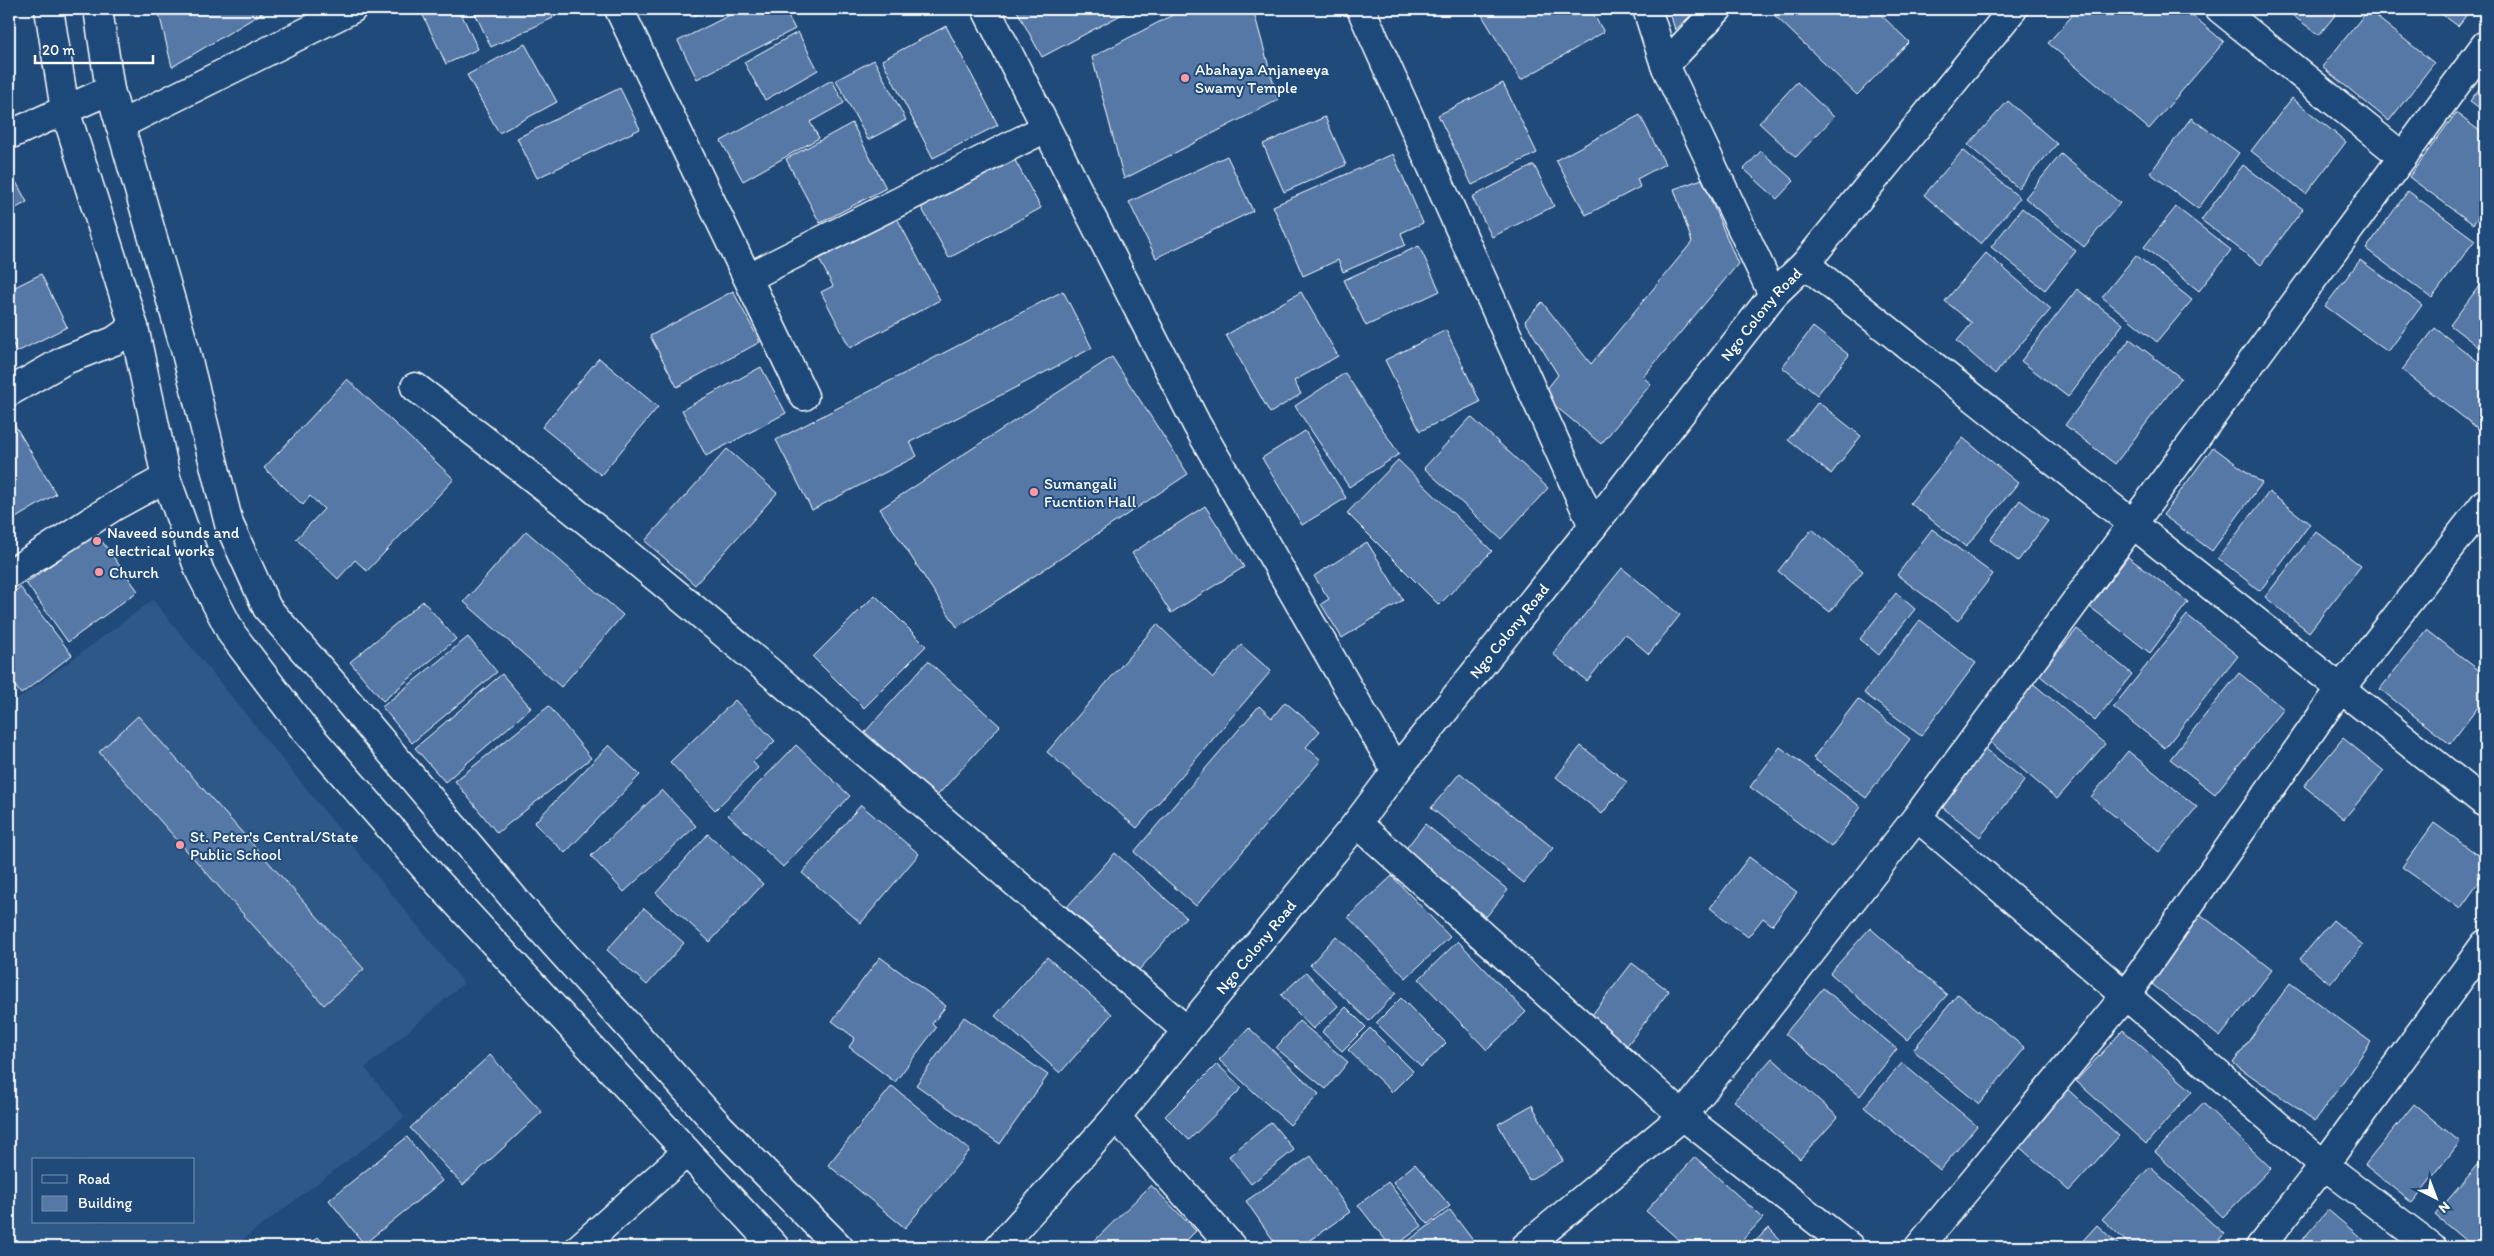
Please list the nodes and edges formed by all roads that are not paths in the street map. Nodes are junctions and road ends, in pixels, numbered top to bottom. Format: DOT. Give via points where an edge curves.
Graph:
graph roads {
  1 [pos="49,9"];
  2 [pos="98,9"];
  3 [pos="352,9"];
  4 [pos="619,9"];
  5 [pos="986,9"];
  6 [pos="1647,9"];
  7 [pos="1718,9"];
  8 [pos="2012,9"];
  9 [pos="2220,9"];
  10 [pos="1368,11"];
  11 [pos="2485,45"];
  12 [pos="1665,65"];
  13 [pos="110,90"];
  14 [pos="66,110"];
  15 [pos="120,125"];
  16 [pos="1046,128"];
  17 [pos="9,135"];
  18 [pos="2403,156"];
  19 [pos="1806,264"];
  20 [pos="749,277"];
  21 [pos="1773,296"];
  22 [pos="134,327"];
  23 [pos="415,386"];
  24 [pos="9,392"];
  25 [pos="804,396"];
  26 [pos="166,478"];
  27 [pos="2485,503"];
  28 [pos="2133,524"];
  29 [pos="1594,526"];
  30 [pos="9,574"];
  31 [pos="2341,688"];
  32 [pos="1396,771"];
  33 [pos="2485,803"];
  34 [pos="1917,817"];
  35 [pos="1357,823"];
  36 [pos="2485,944"];
  37 [pos="2126,996"];
  38 [pos="1186,1030"];
  39 [pos="1116,1116"];
  40 [pos="1683,1116"];
  41 [pos="687,1152"];
  42 [pos="2324,1166"];
  43 [pos="580,1247"];
  44 [pos="775,1247"];
  45 [pos="839,1247"];
  46 [pos="999,1247"];
  47 [pos="1232,1247"];
  48 [pos="1525,1247"];
  49 [pos="1850,1247"];
  50 [pos="1919,1247"];
  51 [pos="2260,1247"];
  52 [pos="2432,1247"];
  1 -- 14 [label="street"];
  2 -- 13 [label="street"];
  3 -- 15 [label="street"];
  4 -- 20 [label="street"];
  5 -- 16 [label="street"];
  6 -- 12 [label="street"];
  7 -- 12 [label="street"];
  8 -- 19 [label="street, Ngo Colony Road"];
  9 -- 18 [label="street"];
  10 -- 29 [label="street"];
  11 -- 18 [label="street"];
  12 -- 21 [label="street"];
  13 -- 14 [label="street"];
  13 -- 15 [label="street"];
  14 -- 17 [label="street"];
  14 -- 22 [label="street"];
  15 -- 45 [label="street" via="185,350 229,524 267,608 522,908 719,1126"];
  16 -- 20 [label="street"];
  16 -- 32 [label="street" via="1197,425"];
  18 -- 28 [label="street"];
  19 -- 21 [label="street, Ngo Colony Road"];
  19 -- 28 [label="street"];
  20 -- 25 [label="street"];
  21 -- 29 [label="street, Ngo Colony Road"];
  22 -- 24 [label="street" via="114,342 65,360"];
  22 -- 26 [label="street"];
  23 -- 38 [label="street" via="496,448 759,664"];
  26 -- 30 [label="street"];
  26 -- 41 [label="street" via="200,572 232,634 304,729 433,876"];
  27 -- 31 [label="street"];
  28 -- 31 [label="street"];
  28 -- 34 [label="street"];
  29 -- 32 [label="street, Ngo Colony Road"];
  31 -- 33 [label="street"];
  31 -- 37 [label="street"];
  32 -- 35 [label="street, Ngo Colony Road"];
  34 -- 37 [label="street"];
  34 -- 40 [label="street"];
  35 -- 38 [label="street, Ngo Colony Road"];
  35 -- 40 [label="street"];
  36 -- 42 [label="street"];
  37 -- 42 [label="street"];
  37 -- 50 [label="street"];
  38 -- 39 [label="street, Ngo Colony Road"];
  39 -- 46 [label="street, Ngo Colony Road"];
  39 -- 47 [label="street"];
  40 -- 48 [label="street"];
  40 -- 49 [label="street"];
  41 -- 43 [label="street"];
  41 -- 44 [label="street"];
  42 -- 51 [label="street"];
  42 -- 52 [label="street"];
}
